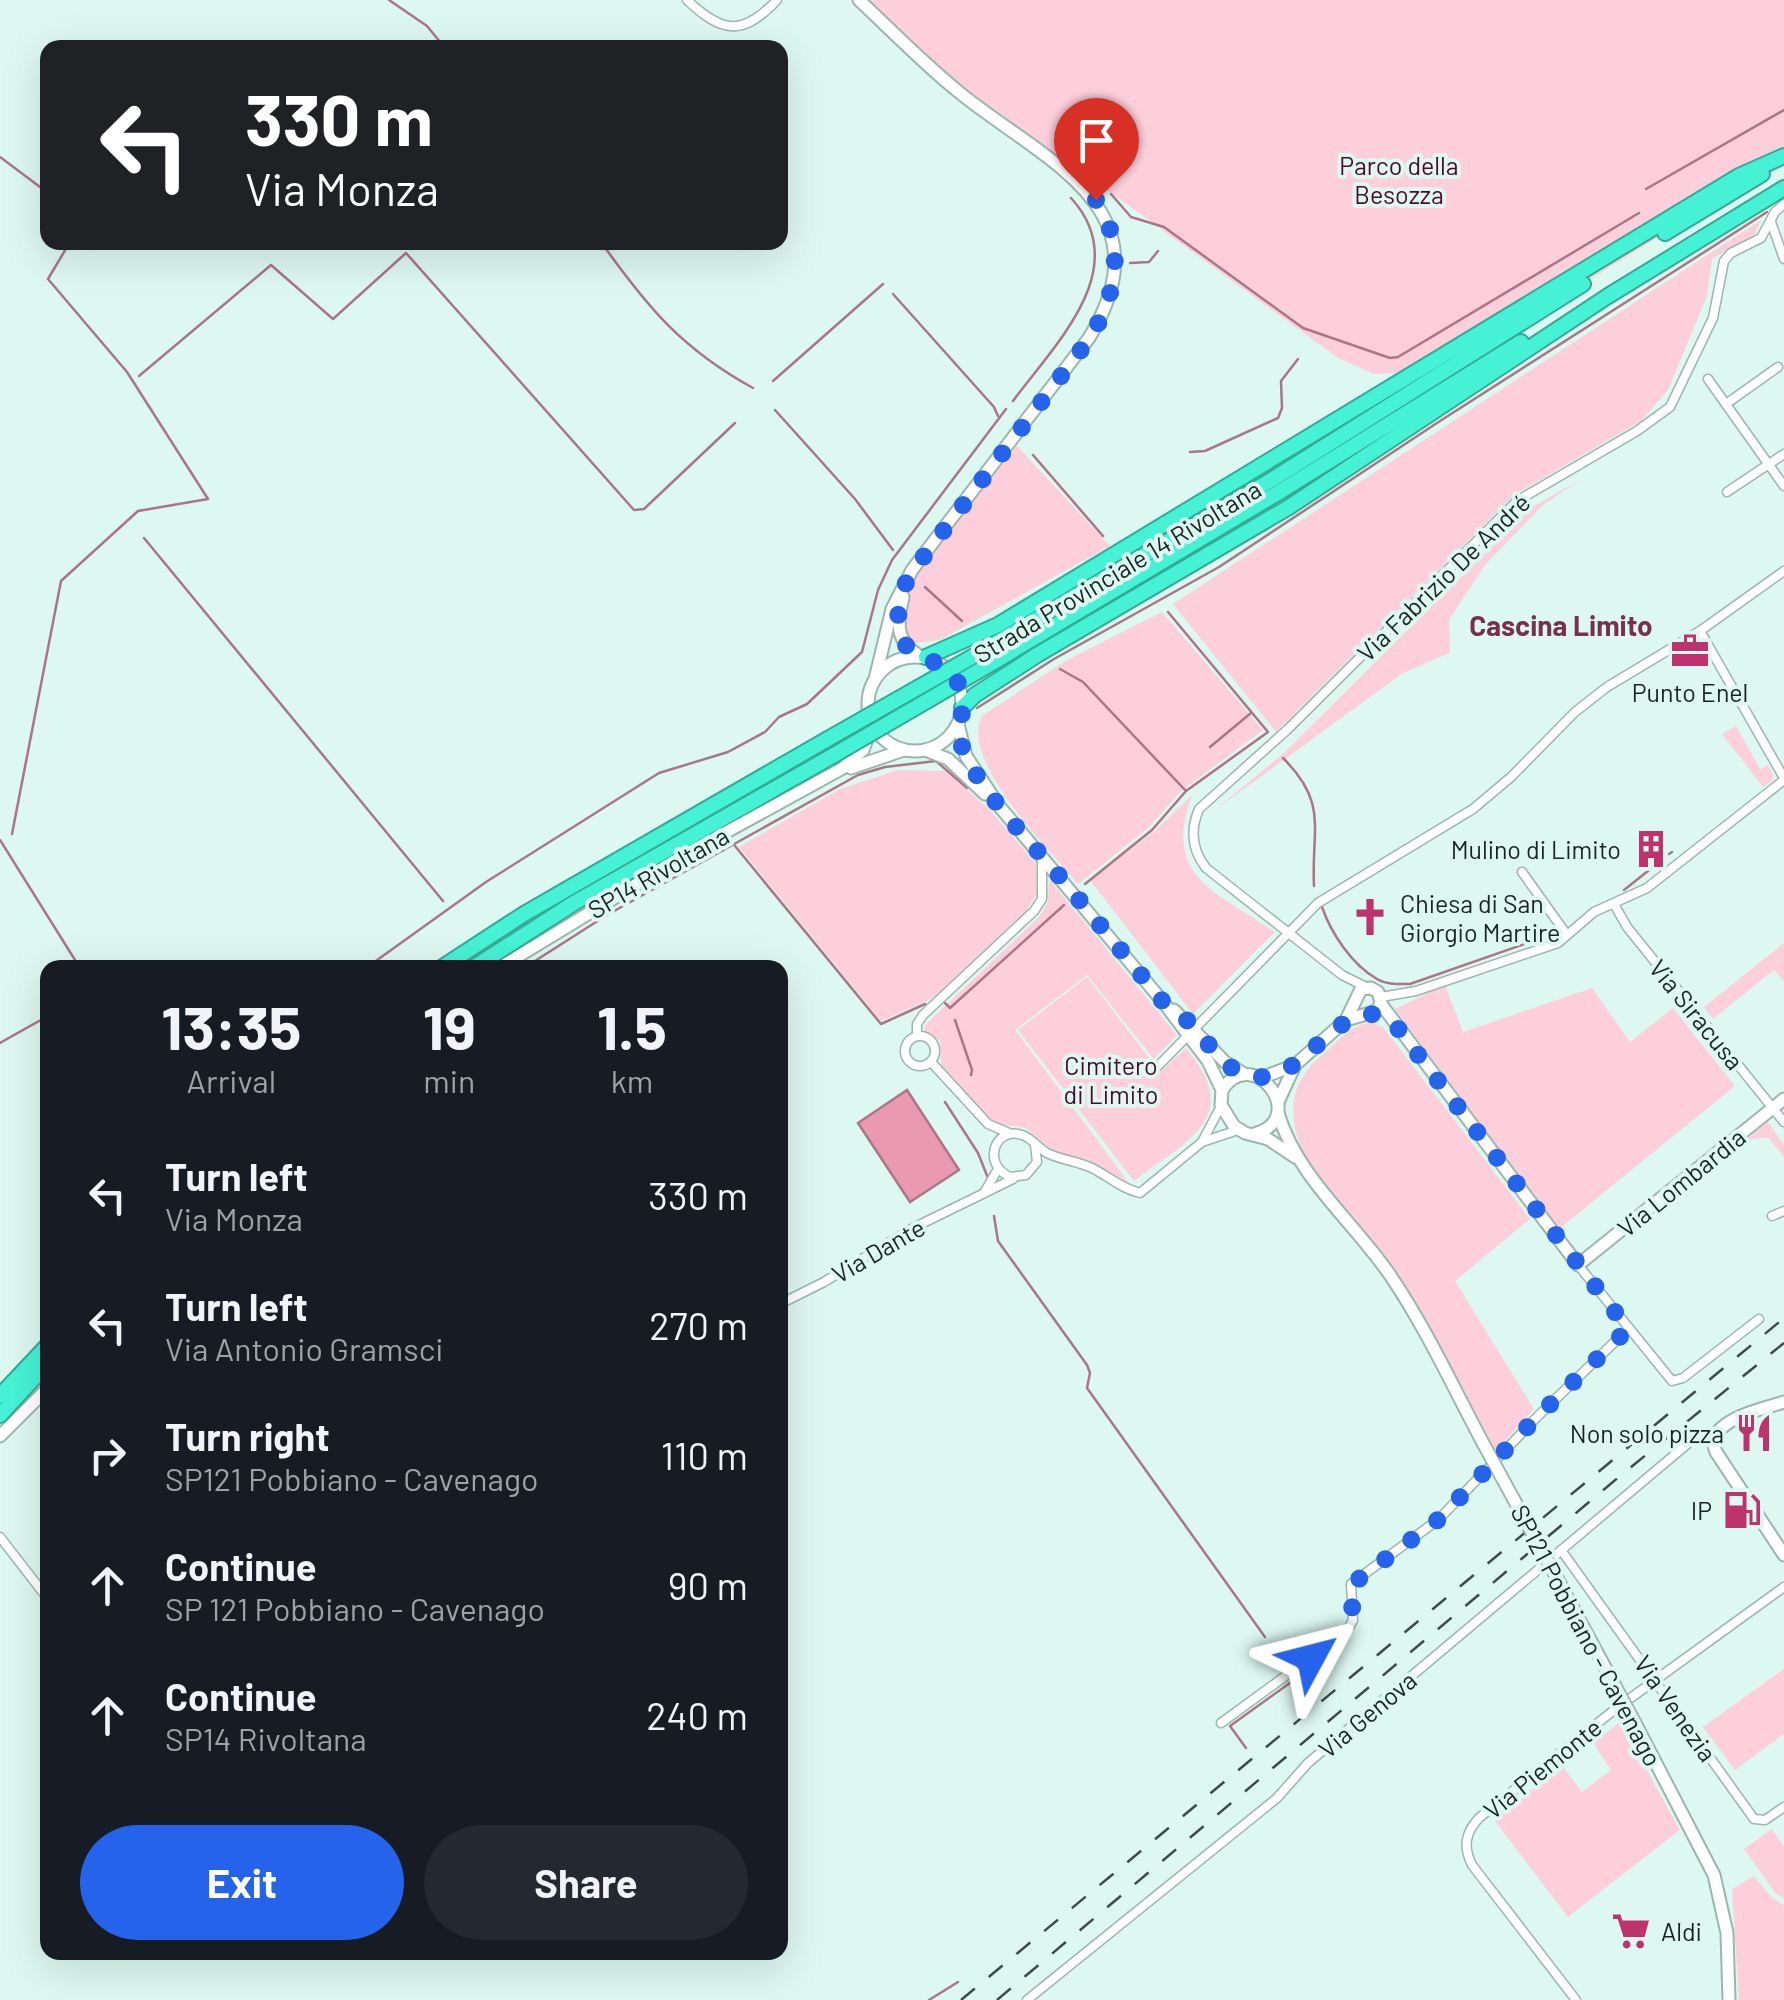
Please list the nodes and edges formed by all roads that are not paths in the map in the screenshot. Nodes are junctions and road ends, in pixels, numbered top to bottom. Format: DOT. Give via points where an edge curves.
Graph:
graph roads {
  1 [pos="687,0"];
  2 [pos="777,0"];
  3 [pos="859,0"];
  4 [pos="1784,158"];
  5 [pos="1784,178"];
  6 [pos="1784,188"];
  7 [pos="1784,204"];
  8 [pos="1771,222"];
  9 [pos="1784,258"];
  10 [pos="1778,367"];
  11 [pos="1708,379"];
  12 [pos="1726,404"];
  13 [pos="1784,454"];
  14 [pos="1769,464"];
  15 [pos="1784,486"];
  16 [pos="1727,492"];
  17 [pos="1784,571"];
  18 [pos="906,581"];
  19 [pos="1700,631"];
  20 [pos="989,656"];
  21 [pos="924,657"];
  22 [pos="875,679"];
  23 [pos="960,716"];
  24 [pos="872,722"];
  25 [pos="904,750"];
  26 [pos="925,750"];
  27 [pos="1784,779"];
  28 [pos="820,782"];
  29 [pos="999,806"];
  30 [pos="1042,856"];
  31 [pos="1522,872"];
  32 [pos="1614,904"];
  33 [pos="1290,932"];
  34 [pos="1567,936"];
  35 [pos="453,960"];
  36 [pos="485,960"];
  37 [pos="511,960"];
  38 [pos="1368,1002"];
  39 [pos="1191,1032"];
  40 [pos="917,1036"];
  41 [pos="931,1062"];
  42 [pos="1295,1065"];
  43 [pos="1156,1067"];
  44 [pos="1244,1074"];
  45 [pos="1261,1078"];
  46 [pos="1222,1090"];
  47 [pos="1784,1099"];
  48 [pos="1222,1105"];
  49 [pos="1278,1107"];
  50 [pos="1773,1108"];
  51 [pos="1784,1122"];
  52 [pos="988,1124"];
  53 [pos="1238,1130"];
  54 [pos="1013,1134"];
  55 [pos="1254,1134"];
  56 [pos="1202,1142"];
  57 [pos="1035,1145"];
  58 [pos="995,1147"];
  59 [pos="1295,1157"];
  60 [pos="1059,1158"];
  61 [pos="1036,1164"];
  62 [pos="998,1169"];
  63 [pos="1015,1178"];
  64 [pos="977,1199"];
  65 [pos="1784,1211"];
  66 [pos="1772,1216"];
  67 [pos="1578,1265"];
  68 [pos="788,1300"];
  69 [pos="1759,1319"];
  70 [pos="1628,1329"];
  71 [pos="40,1354"];
  72 [pos="40,1373"];
  73 [pos="0,1396"];
  74 [pos="40,1397"];
  75 [pos="1784,1402"];
  76 [pos="0,1416"];
  77 [pos="22,1416"];
  78 [pos="0,1436"];
  79 [pos="1712,1440"];
  80 [pos="0,1445"];
  81 [pos="0,1538"];
  82 [pos="1561,1550"];
  83 [pos="1784,1555"];
  84 [pos="1784,1587"];
  85 [pos="40,1589"];
  86 [pos="1656,1680"];
  87 [pos="1222,1723"];
  88 [pos="1784,1807"];
  89 [pos="1027,2000"];
  90 [pos="1576,2000"];
  91 [pos="1727,2000"];
  1 -- 2 [label="street" via="712,21 739,27"];
  3 -- 18 [label="street" via="959,92 1089,192 1108,224 1116,266 1109,302 1090,338"];
  4 -- 20 [label="highway, Strada Provinciale 14 Rivoltana"];
  4 -- 21 [label="highway" via="1739,176 998,625"];
  5 -- 20 [label="highway, Strada Provinciale 14 Rivoltana" via="1281,492"];
  6 -- 23 [label="highway" via="1289,506 975,694"];
  7 -- 8 [label="street"];
  8 -- 9 [label="street"];
  8 -- 33 [label="street, Via Fabrizio De André" via="1761,238 1724,261 1713,318 1670,407 1517,501 1199,809 1194,839 1203,865"];
  10 -- 12 [label="street"];
  11 -- 12 [label="street"];
  12 -- 14 [label="street"];
  13 -- 14 [label="street"];
  14 -- 15 [label="street"];
  14 -- 16 [label="street"];
  17 -- 19 [label="street"];
  18 -- 21 [label="street" via="899,634"];
  18 -- 22 [label="street, SP14 Rivoltana"];
  19 -- 27 [label="street"];
  19 -- 33 [label="street" via="1607,687 1483,802 1334,892"];
  20 -- 35 [label="highway, Strada Provinciale 14 Rivoltana, bridge" via="826,740"];
  20 -- 36 [label="highway, Strada Provinciale 14 Rivoltana, bridge"];
  21 -- 22 [label="street" via="895,661"];
  21 -- 23 [label="street" via="952,673 961,692"];
  22 -- 24 [label="street, SP14 Rivoltana" via="868,698"];
  23 -- 26 [label="street" via="944,741"];
  23 -- 29 [label="street" via="966,756"];
  24 -- 25 [label="street" via="886,741"];
  24 -- 28 [label="street, SP14 Rivoltana" via="859,756"];
  25 -- 26 [label="street, SP14 Rivoltana"];
  25 -- 28 [label="street, SP14 Rivoltana"];
  26 -- 29 [label="street" via="952,762"];
  27 -- 32 [label="street" via="1647,888"];
  28 -- 37 [label="street, SP14 Rivoltana"];
  29 -- 30 [label="street"];
  30 -- 39 [label="street"];
  30 -- 40 [label="street" via="1042,899 923,1016"];
  31 -- 34 [label="street"];
  32 -- 34 [label="street"];
  32 -- 50 [label="street, Via Siracusa"];
  33 -- 38 [label="street"];
  33 -- 39 [label="street"];
  34 -- 38 [label="street"];
  38 -- 42 [label="street"];
  38 -- 67 [label="street" via="1390,1018"];
  39 -- 43 [label="street"];
  39 -- 44 [label="street"];
  39 -- 46 [label="street"];
  40 -- 41 [label="street" via="934,1044"];
  40 -- 41 [label="street" via="906,1045 907,1059 917,1066"];
  41 -- 52 [label="street"];
  42 -- 45 [label="street"];
  42 -- 49 [label="street"];
  44 -- 45 [label="street"];
  44 -- 46 [label="street"];
  45 -- 49 [label="street"];
  46 -- 48 [label="street"];
  47 -- 50 [label="street, Via Lombardia"];
  48 -- 53 [label="street"];
  48 -- 56 [label="street"];
  49 -- 55 [label="street" via="1270,1127"];
  49 -- 59 [label="street, SP121 Pobbiano - Cavenago"];
  50 -- 51 [label="street, Via Siracusa"];
  50 -- 67 [label="street, Via Lombardia"];
  52 -- 54 [label="street"];
  52 -- 58 [label="street"];
  53 -- 55 [label="street"];
  53 -- 56 [label="street"];
  54 -- 57 [label="street"];
  54 -- 58 [label="street"];
  55 -- 59 [label="street, SP121 Pobbiano - Cavenago"];
  56 -- 60 [label="street" via="1140,1193"];
  57 -- 60 [label="street"];
  57 -- 61 [label="street"];
  58 -- 62 [label="street"];
  59 -- 91 [label="street, SP121 Pobbiano - Cavenago, bridge" via="1395,1283 1701,1845 1726,1928"];
  60 -- 61 [label="street"];
  61 -- 63 [label="street"];
  62 -- 63 [label="street"];
  62 -- 64 [label="street"];
  63 -- 64 [label="street, Via Dante"];
  64 -- 68 [label="street, Via Dante"];
  65 -- 66 [label="street"];
  67 -- 70 [label="street"];
  69 -- 70 [label="street" via="1676,1382"];
  70 -- 87 [label="street" via="1439,1519 1352,1584 1347,1631"];
  71 -- 73 [label="highway"];
  72 -- 76 [label="highway"];
  74 -- 77 [label="street"];
  75 -- 79 [label="street" via="1734,1420"];
  77 -- 78 [label="street"];
  77 -- 80 [label="street"];
  79 -- 82 [label="street, Via Genova" via="1691,1441"];
  79 -- 83 [label="street"];
  81 -- 85 [label="street"];
  82 -- 86 [label="street, Via Venezia"];
  82 -- 89 [label="street, Via Genova" via="1308,1764 1277,1798"];
  84 -- 86 [label="street, Via Piemonte"];
  86 -- 88 [label="street, Via Venezia" via="1754,1819 1765,1820"];
  86 -- 90 [label="street, Via Piemonte" via="1478,1818 1466,1842 1472,1865"];
}
